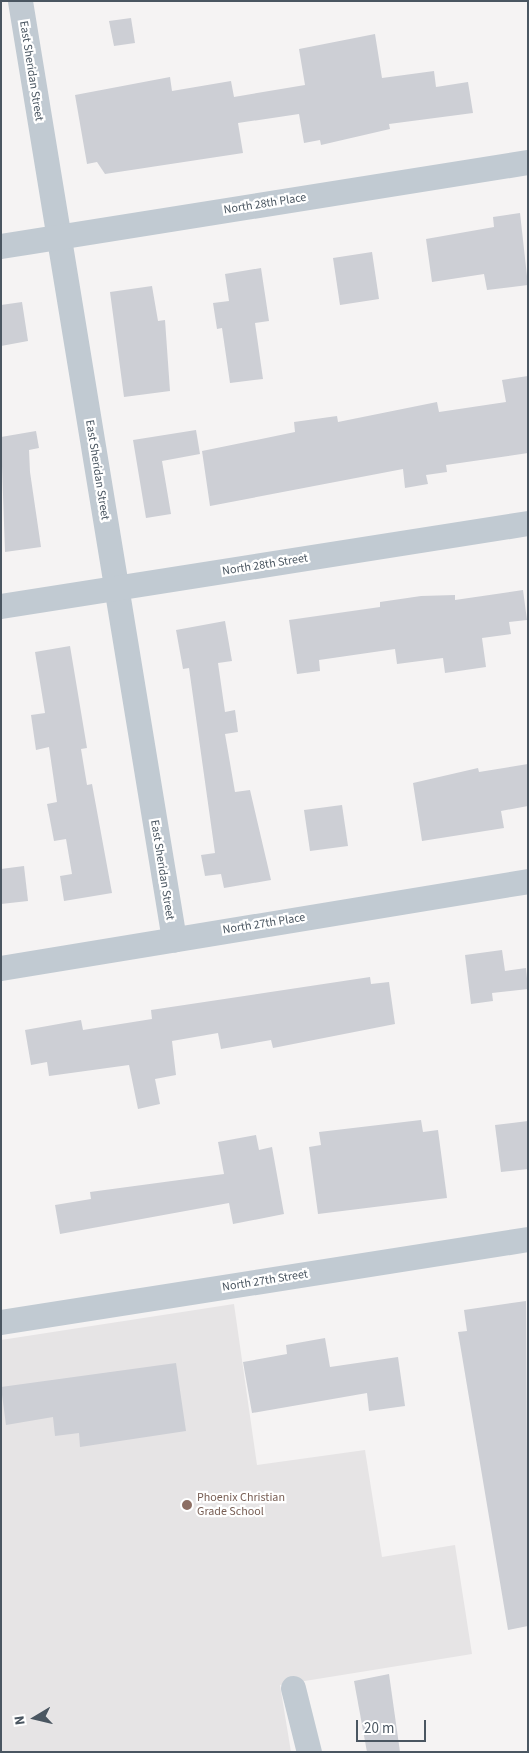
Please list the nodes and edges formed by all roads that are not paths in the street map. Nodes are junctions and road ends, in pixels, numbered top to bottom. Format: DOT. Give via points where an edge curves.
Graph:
graph roads {
  1 [pos="20,1"];
  2 [pos="528,162"];
  3 [pos="58,237"];
  4 [pos="1,246"];
  5 [pos="528,523"];
  6 [pos="116,589"];
  7 [pos="1,606"];
  8 [pos="528,881"];
  9 [pos="174,939"];
  10 [pos="1,968"];
  11 [pos="528,1239"];
  12 [pos="1,1322"];
  13 [pos="293,1688"];
  14 [pos="308,1752"];
  1 -- 3 [label="street, East Sheridan Street"];
  2 -- 3 [label="street, North 28th Place"];
  3 -- 4 [label="street, North 28th Place"];
  3 -- 6 [label="street, East Sheridan Street"];
  5 -- 6 [label="street, North 28th Street"];
  6 -- 7 [label="street, North 28th Street"];
  6 -- 9 [label="street, East Sheridan Street"];
  8 -- 9 [label="street, North 27th Place"];
  9 -- 10 [label="street, North 27th Place"];
  11 -- 12 [label="street, North 27th Street"];
  13 -- 14 [label="street"];
}
